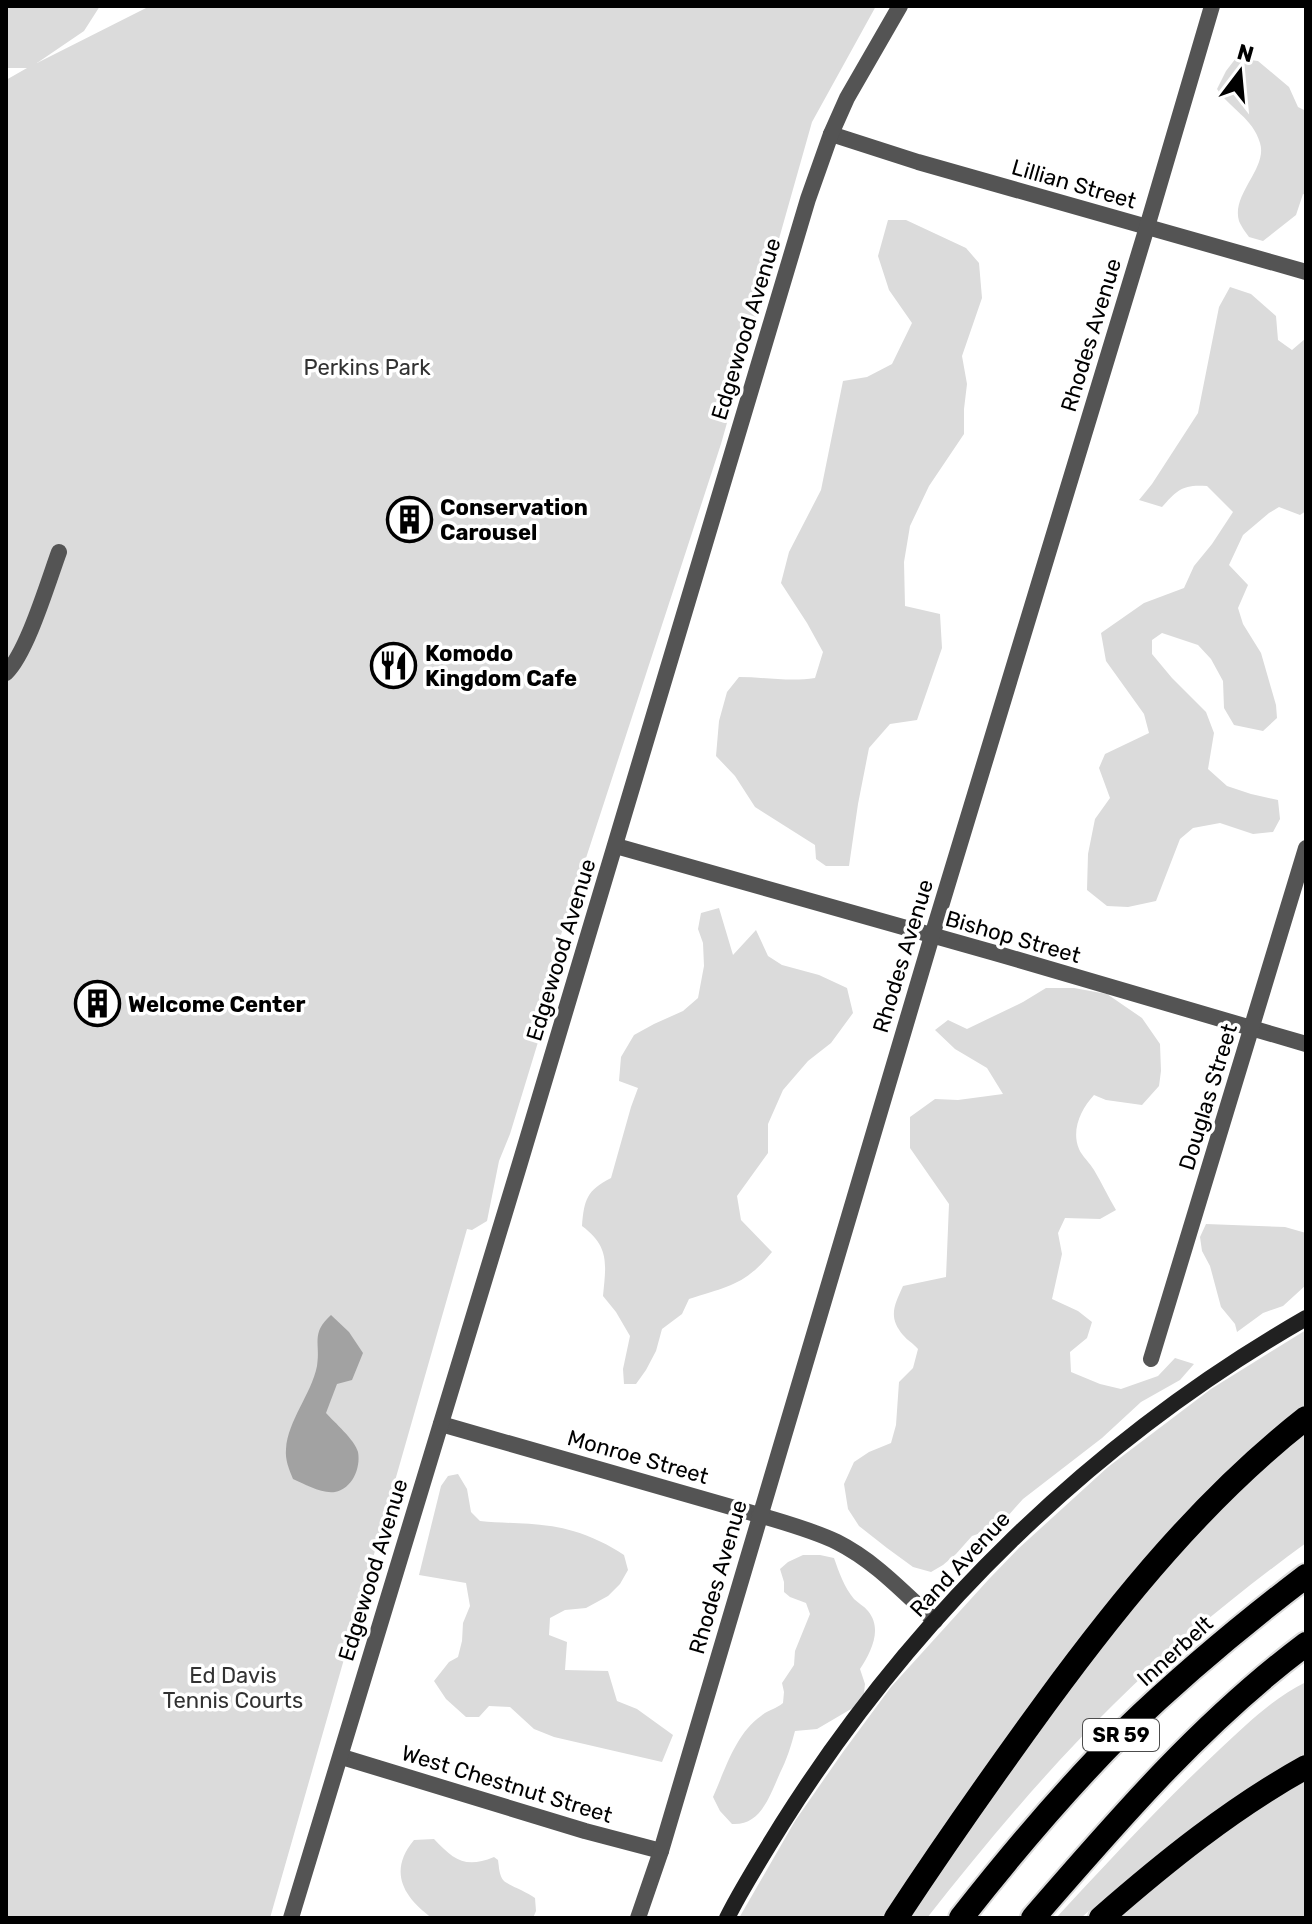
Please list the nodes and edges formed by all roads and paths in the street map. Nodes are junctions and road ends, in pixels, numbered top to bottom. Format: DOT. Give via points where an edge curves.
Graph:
graph roads {
  1 [pos="900,6"];
  2 [pos="1212,6"];
  3 [pos="831,134"];
  4 [pos="1147,227"];
  5 [pos="1306,272"];
  6 [pos="59,552"];
  7 [pos="6,673"];
  8 [pos="616,846"];
  9 [pos="1306,848"];
  10 [pos="932,936"];
  11 [pos="1252,1030"];
  12 [pos="1306,1044"];
  13 [pos="1306,1318"];
  14 [pos="1151,1359"];
  15 [pos="1306,1418"];
  16 [pos="441,1424"];
  17 [pos="759,1515"];
  18 [pos="1306,1576"];
  19 [pos="935,1621"];
  20 [pos="1306,1644"];
  21 [pos="342,1757"];
  22 [pos="1306,1767"];
  23 [pos="661,1851"];
  24 [pos="291,1918"];
  25 [pos="638,1918"];
  26 [pos="727,1918"];
  27 [pos="896,1918"];
  28 [pos="961,1918"];
  29 [pos="1033,1918"];
  30 [pos="1101,1918"];
  1 -- 3 [label="street, Edgewood Avenue"];
  2 -- 4 [label="street, Rhodes Avenue"];
  3 -- 4 [label="street, Lillian Street"];
  3 -- 8 [label="street, Edgewood Avenue"];
  4 -- 5 [label="street, Lillian Street"];
  4 -- 10 [label="street, Rhodes Avenue"];
  6 -- 7 [label="street" via="31,627"];
  8 -- 10 [label="street, Bishop Street"];
  8 -- 16 [label="street, Edgewood Avenue"];
  9 -- 11 [label="street, Douglas Street"];
  10 -- 11 [label="street, Bishop Street"];
  10 -- 17 [label="street, Rhodes Avenue"];
  11 -- 12 [label="street, Bishop Street"];
  11 -- 14 [label="street, Douglas Street"];
  13 -- 19 [label="main road, Rand Avenue" via="1216,1373 1078,1478"];
  15 -- 27 [label="highway" via="1216,1499 1105,1624"];
  16 -- 17 [label="street, Monroe Street"];
  16 -- 21 [label="street, Edgewood Avenue"];
  17 -- 19 [label="street, Monroe Street" via="850,1550"];
  17 -- 23 [label="street, Rhodes Avenue"];
  18 -- 28 [label="highway, Innerbelt / SR 59" via="1195,1665 1125,1730 1056,1803"];
  19 -- 26 [label="main road, Rand Avenue" via="811,1778"];
  20 -- 29 [label="highway, SR 59" via="1169,1765"];
  21 -- 23 [label="street, West Chestnut Street"];
  21 -- 24 [label="street, Edgewood Avenue"];
  22 -- 30 [label="highway" via="1213,1828"];
  23 -- 25 [label="street, Rhodes Avenue"];
}
